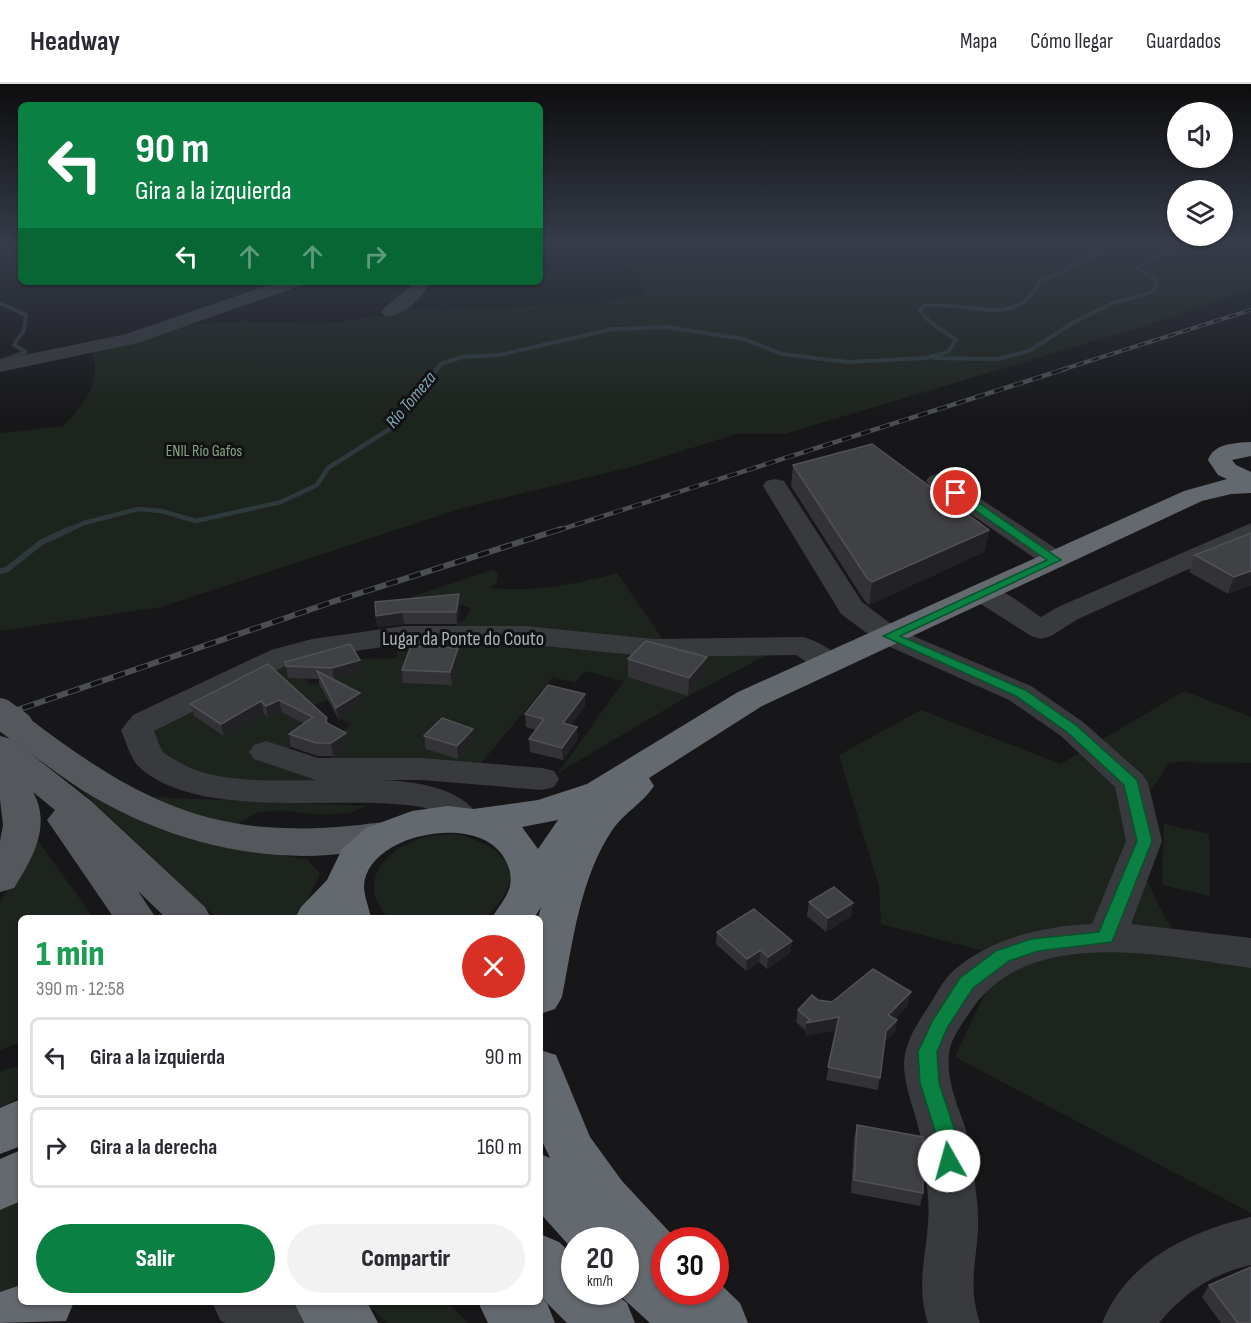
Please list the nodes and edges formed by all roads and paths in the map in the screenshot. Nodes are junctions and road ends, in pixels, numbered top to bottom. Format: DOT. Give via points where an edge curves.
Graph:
graph roads {
  1 [pos="237,302"];
  2 [pos="402,302"];
  3 [pos="390,312"];
  4 [pos="0,366"];
  5 [pos="1251,449"];
  6 [pos="1222,465"];
  7 [pos="939,480"];
  8 [pos="1251,483"];
  9 [pos="775,486"];
  10 [pos="1193,496"];
  11 [pos="1251,531"];
  12 [pos="1055,560"];
  13 [pos="983,593"];
  14 [pos="889,636"];
  15 [pos="828,663"];
  16 [pos="716,717"];
  17 [pos="7,744"];
  18 [pos="266,752"];
  19 [pos="542,779"];
  20 [pos="389,781"];
  21 [pos="600,792"];
  22 [pos="470,820"];
  23 [pos="385,834"];
  24 [pos="0,878"];
  25 [pos="347,903"];
  26 [pos="520,905"];
  27 [pos="134,915"];
  28 [pos="188,915"];
  29 [pos="321,915"];
  30 [pos="1106,938"];
  31 [pos="1251,953"];
  32 [pos="543,984"];
  33 [pos="543,1081"];
  34 [pos="18,1122"];
  35 [pos="0,1133"];
  36 [pos="18,1175"];
  37 [pos="543,1181"];
  38 [pos="0,1187"];
  39 [pos="587,1227"];
  40 [pos="1251,1241"];
  41 [pos="651,1250"];
  42 [pos="543,1263"];
  43 [pos="639,1277"];
  44 [pos="39,1305"];
  45 [pos="243,1305"];
  46 [pos="325,1305"];
  47 [pos="508,1305"];
  48 [pos="703,1305"];
  49 [pos="0,1320"];
  50 [pos="276,1323"];
  51 [pos="350,1323"];
  52 [pos="527,1323"];
  53 [pos="607,1323"];
  54 [pos="691,1323"];
  55 [pos="720,1323"];
  56 [pos="954,1323"];
  57 [pos="1128,1323"];
  1 -- 4 [label="street" via="131,339"];
  2 -- 3 [label="street"];
  5 -- 6 [label="highway" via="1226,453 1220,460"];
  6 -- 8 [label="highway"];
  6 -- 10 [label="highway" via="1218,474"];
  7 -- 12 [label="street"];
  8 -- 10 [label="highway"];
  9 -- 14 [label="street" via="851,608"];
  10 -- 12 [label="highway"];
  11 -- 13 [label="street" via="1068,613 1041,630"];
  12 -- 13 [label="highway"];
  13 -- 14 [label="highway"];
  14 -- 15 [label="highway"];
  14 -- 30 [label="street" via="1020,693 1072,729 1131,783 1144,841"];
  15 -- 16 [label="highway"];
  15 -- 20 [label="street, Lugar da Ponte do Couto" via="803,646 654,648 525,635 404,635 282,656 144,722 137,730 144,753 163,770 215,787 276,792"];
  16 -- 21 [label="highway"];
  16 -- 32 [label="highway" via="698,742 618,800 598,822 580,856 560,911"];
  17 -- 23 [label="main road" via="71,767 120,797 193,826 279,842 334,843"];
  17 -- 24 [label="main road" via="23,822 15,858"];
  17 -- 27 [label="main road"];
  17 -- 28 [label="main road"];
  18 -- 20 [label="street, Lugar da Ponte do Couto" via="316,769"];
  19 -- 20 [label="street, Lugar da Ponte do Couto" via="422,769"];
  20 -- 22 [label="street, Lugar da Ponte do Couto" via="406,793 434,798"];
  21 -- 22 [label="highway" via="542,812"];
  21 -- 26 [label="highway" via="577,819"];
  22 -- 23 [label="highway" via="423,820"];
  22 -- 26 [label="highway" via="505,834 524,854 529,866"];
  23 -- 25 [label="highway" via="356,858 348,873"];
  25 -- 29 [label="highway"];
  30 -- 31 [label="street"];
  30 -- 56 [label="street" via="1037,944 1002,956 966,983 927,1052 929,1083 947,1137 953,1231 945,1299"];
  33 -- 41 [label="highway" via="549,1106 574,1158 605,1202"];
  34 -- 35 [label="highway"];
  36 -- 38 [label="highway"];
  37 -- 39 [label="highway"];
  40 -- 57 [label="street" via="1224,1246 1180,1266 1143,1300"];
  42 -- 53 [label="highway"];
  43 -- 54 [label="highway"];
  44 -- 49 [label="highway"];
  45 -- 50 [label="street"];
  46 -- 51 [label="highway"];
  47 -- 52 [label="highway"];
  48 -- 55 [label="highway"];
}
